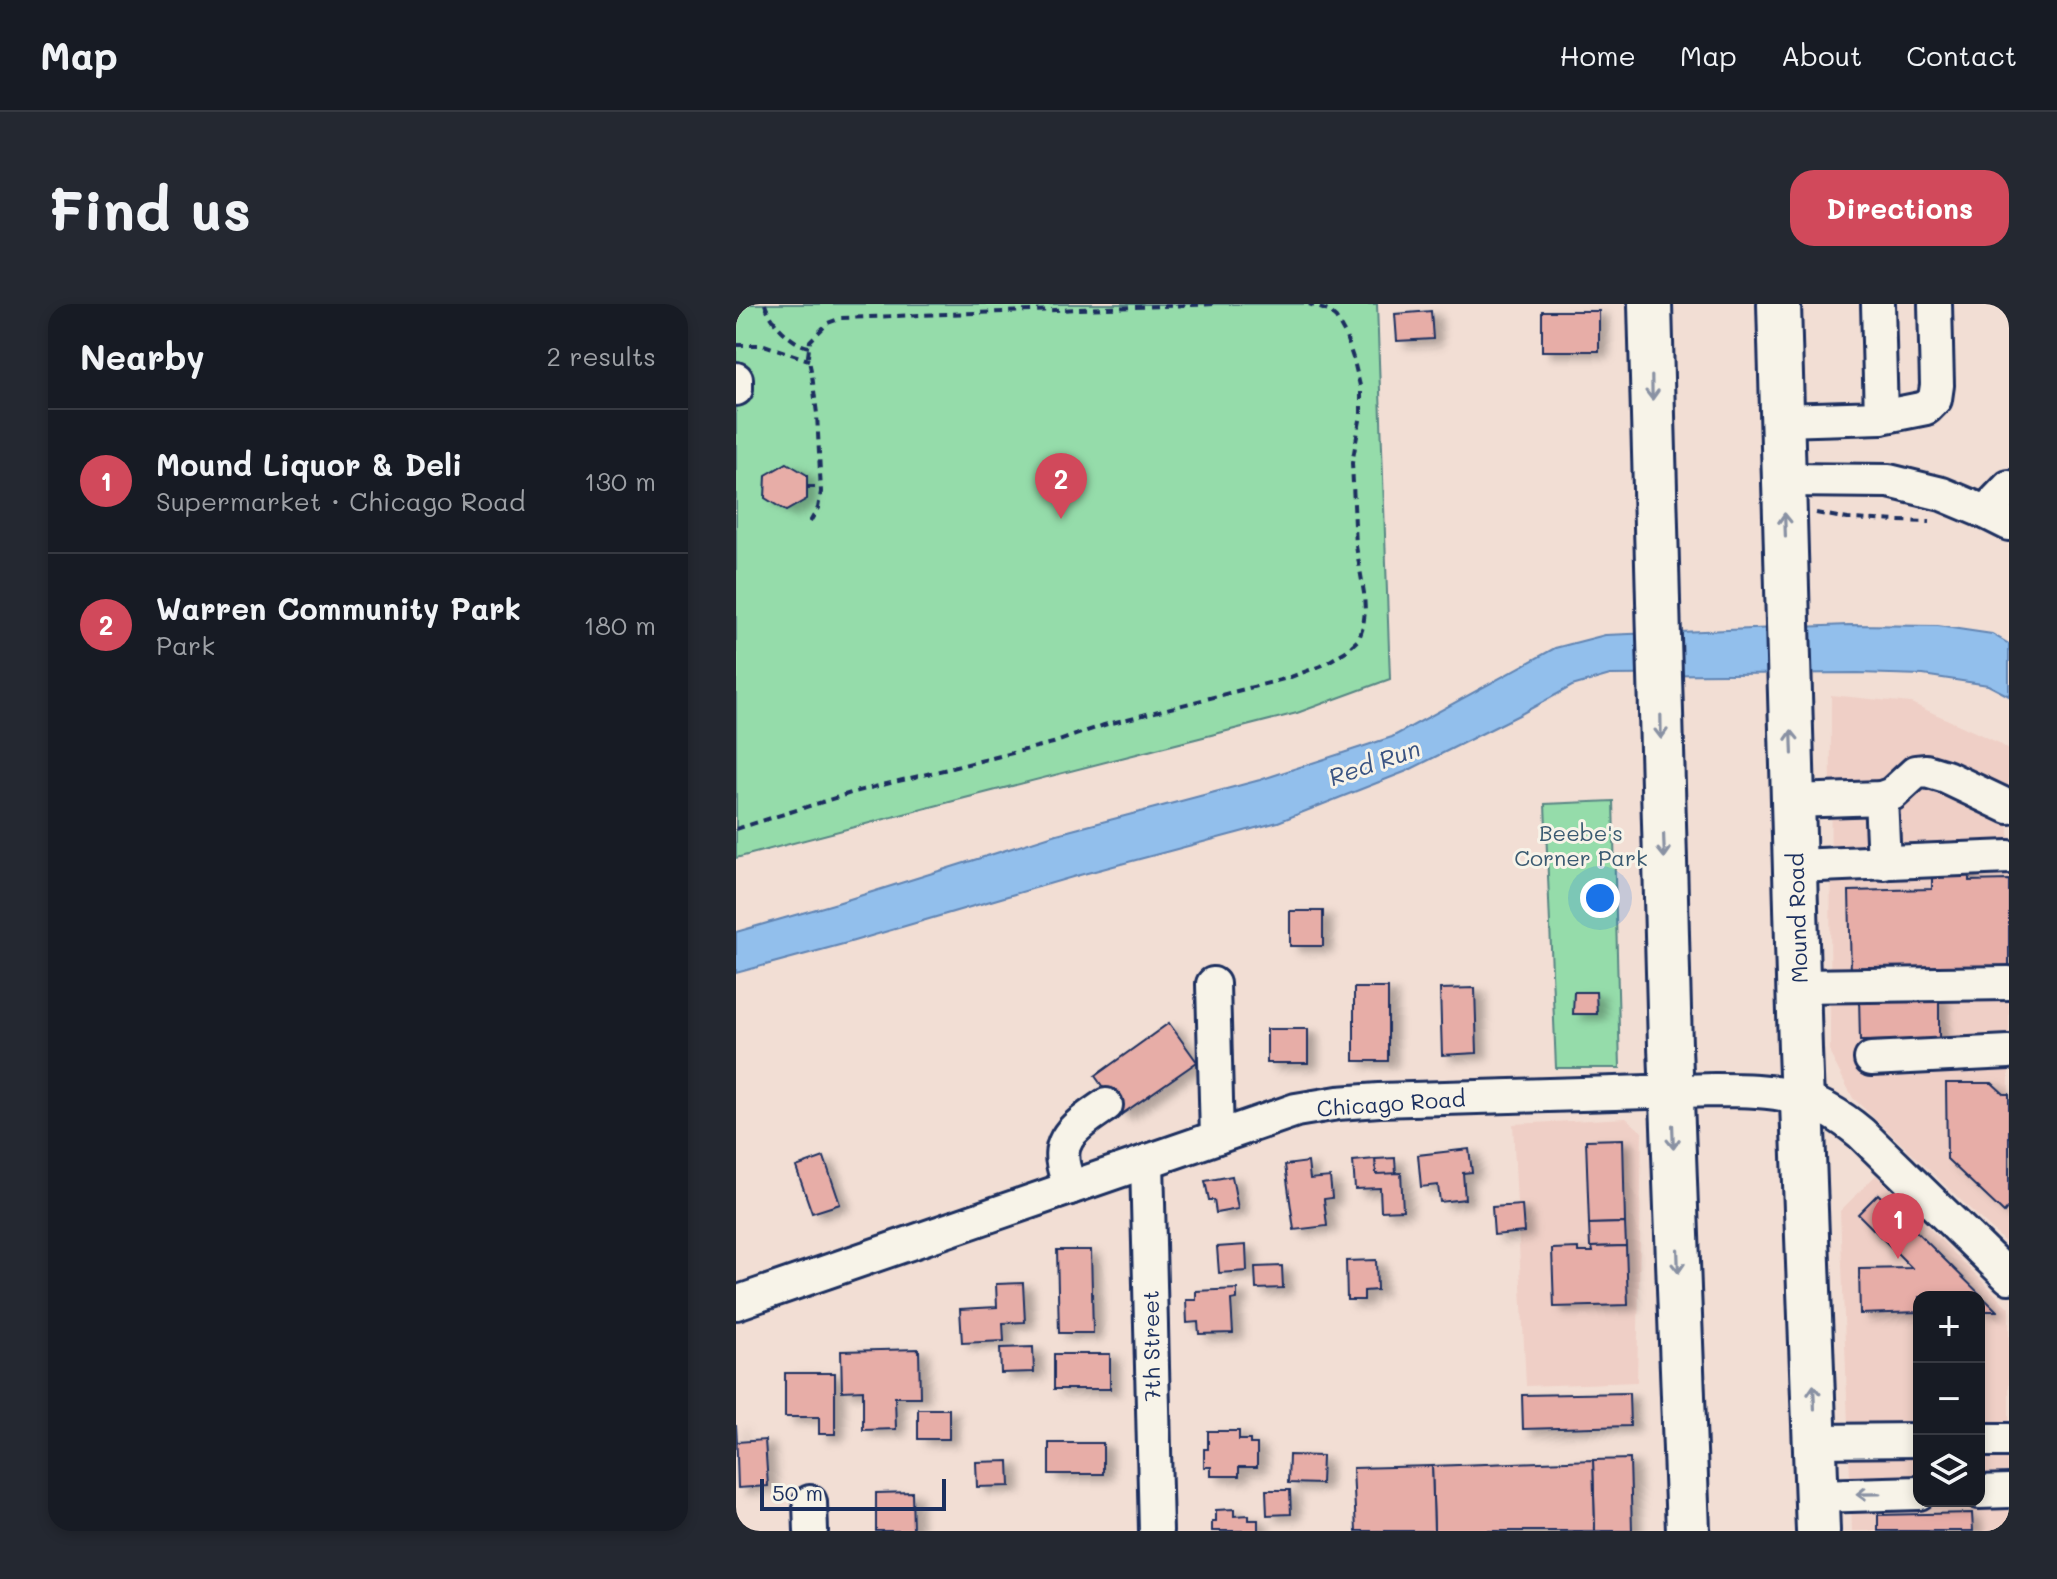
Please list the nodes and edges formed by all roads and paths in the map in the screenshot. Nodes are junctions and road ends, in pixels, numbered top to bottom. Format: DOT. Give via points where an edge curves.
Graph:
graph roads {
  1 [pos="765,304"];
  2 [pos="1216,304"];
  3 [pos="1309,304"];
  4 [pos="1650,304"];
  5 [pos="1779,304"];
  6 [pos="1878,304"];
  7 [pos="1935,304"];
  8 [pos="736,345"];
  9 [pos="809,347"];
  10 [pos="809,360"];
  11 [pos="736,379"];
  12 [pos="736,389"];
  13 [pos="1881,417"];
  14 [pos="1782,420"];
  15 [pos="807,487"];
  16 [pos="821,487"];
  17 [pos="2009,487"];
  18 [pos="1784,496"];
  19 [pos="1997,518"];
  20 [pos="1936,521"];
  21 [pos="810,522"];
  22 [pos="1881,798"];
  23 [pos="1793,801"];
  24 [pos="2009,807"];
  25 [pos="736,829"];
  26 [pos="2009,857"];
  27 [pos="1884,863"];
  28 [pos="1796,866"];
  29 [pos="2009,983"];
  30 [pos="1213,984"];
  31 [pos="1799,986"];
  32 [pos="2009,1052"];
  33 [pos="1871,1059"];
  34 [pos="1672,1091"];
  35 [pos="1803,1098"];
  36 [pos="1106,1105"];
  37 [pos="1217,1137"];
  38 [pos="1147,1161"];
  39 [pos="1070,1188"];
  40 [pos="2009,1276"];
  41 [pos="736,1303"];
  42 [pos="1913,1440"];
  43 [pos="1985,1440"];
  44 [pos="2009,1440"];
  45 [pos="1815,1441"];
  46 [pos="2009,1491"];
  47 [pos="1985,1492"];
  48 [pos="1913,1494"];
  49 [pos="1818,1513"];
  50 [pos="1156,1531"];
  51 [pos="1688,1531"];
  1 -- 9 [label="path" via="787,334"];
  2 -- 9 [label="path" via="841,318 816,333"];
  3 -- 25 [label="path" via="1336,318 1361,390 1352,463 1365,611 1359,639 1346,651 1288,678 854,792"];
  4 -- 34 [label="main road, one-way"];
  5 -- 14 [label="main road, Mound Road"];
  6 -- 13 [label="street"];
  7 -- 13 [label="street" via="1935,399 1926,408"];
  8 -- 10 [label="path" via="764,345"];
  9 -- 10 [label="path"];
  10 -- 16 [label="path"];
  11 -- 12 [label="street"];
  13 -- 14 [label="street"];
  14 -- 18 [label="main road, Mound Road"];
  15 -- 16 [label="path"];
  16 -- 21 [label="path"];
  17 -- 19 [label="street"];
  18 -- 19 [label="street" via="1889,481 1942,494"];
  18 -- 20 [label="path" via="1817,513 1848,519"];
  23 -- 18 [label="main road, Mound Road, one-way"];
  22 -- 23 [label="street"];
  22 -- 24 [label="street" via="1916,772 1926,771"];
  22 -- 27 [label="street"];
  23 -- 28 [label="main road, Mound Road"];
  26 -- 27 [label="street"];
  27 -- 28 [label="street"];
  28 -- 31 [label="main road, Mound Road"];
  29 -- 31 [label="street"];
  30 -- 37 [label="street"];
  31 -- 35 [label="main road, Mound Road"];
  32 -- 33 [label="street"];
  34 -- 35 [label="street, Chicago Road" via="1740,1090"];
  34 -- 37 [label="street, Chicago Road" via="1338,1103 1296,1110"];
  34 -- 51 [label="main road, one-way"];
  35 -- 40 [label="street, Chicago Road" via="1861,1133"];
  45 -- 35 [label="main road, Mound Road, one-way"];
  36 -- 39 [label="street" via="1073,1129 1062,1148"];
  37 -- 38 [label="street, Chicago Road"];
  38 -- 39 [label="street, Chicago Road"];
  38 -- 50 [label="street, 7th Street"];
  39 -- 41 [label="street, Chicago Road"];
  42 -- 45 [label="street"];
  43 -- 44 [label="street"];
  45 -- 49 [label="main road, Mound Road"];
  46 -- 47 [label="street"];
  48 -- 49 [label="street, one-way"];
}
